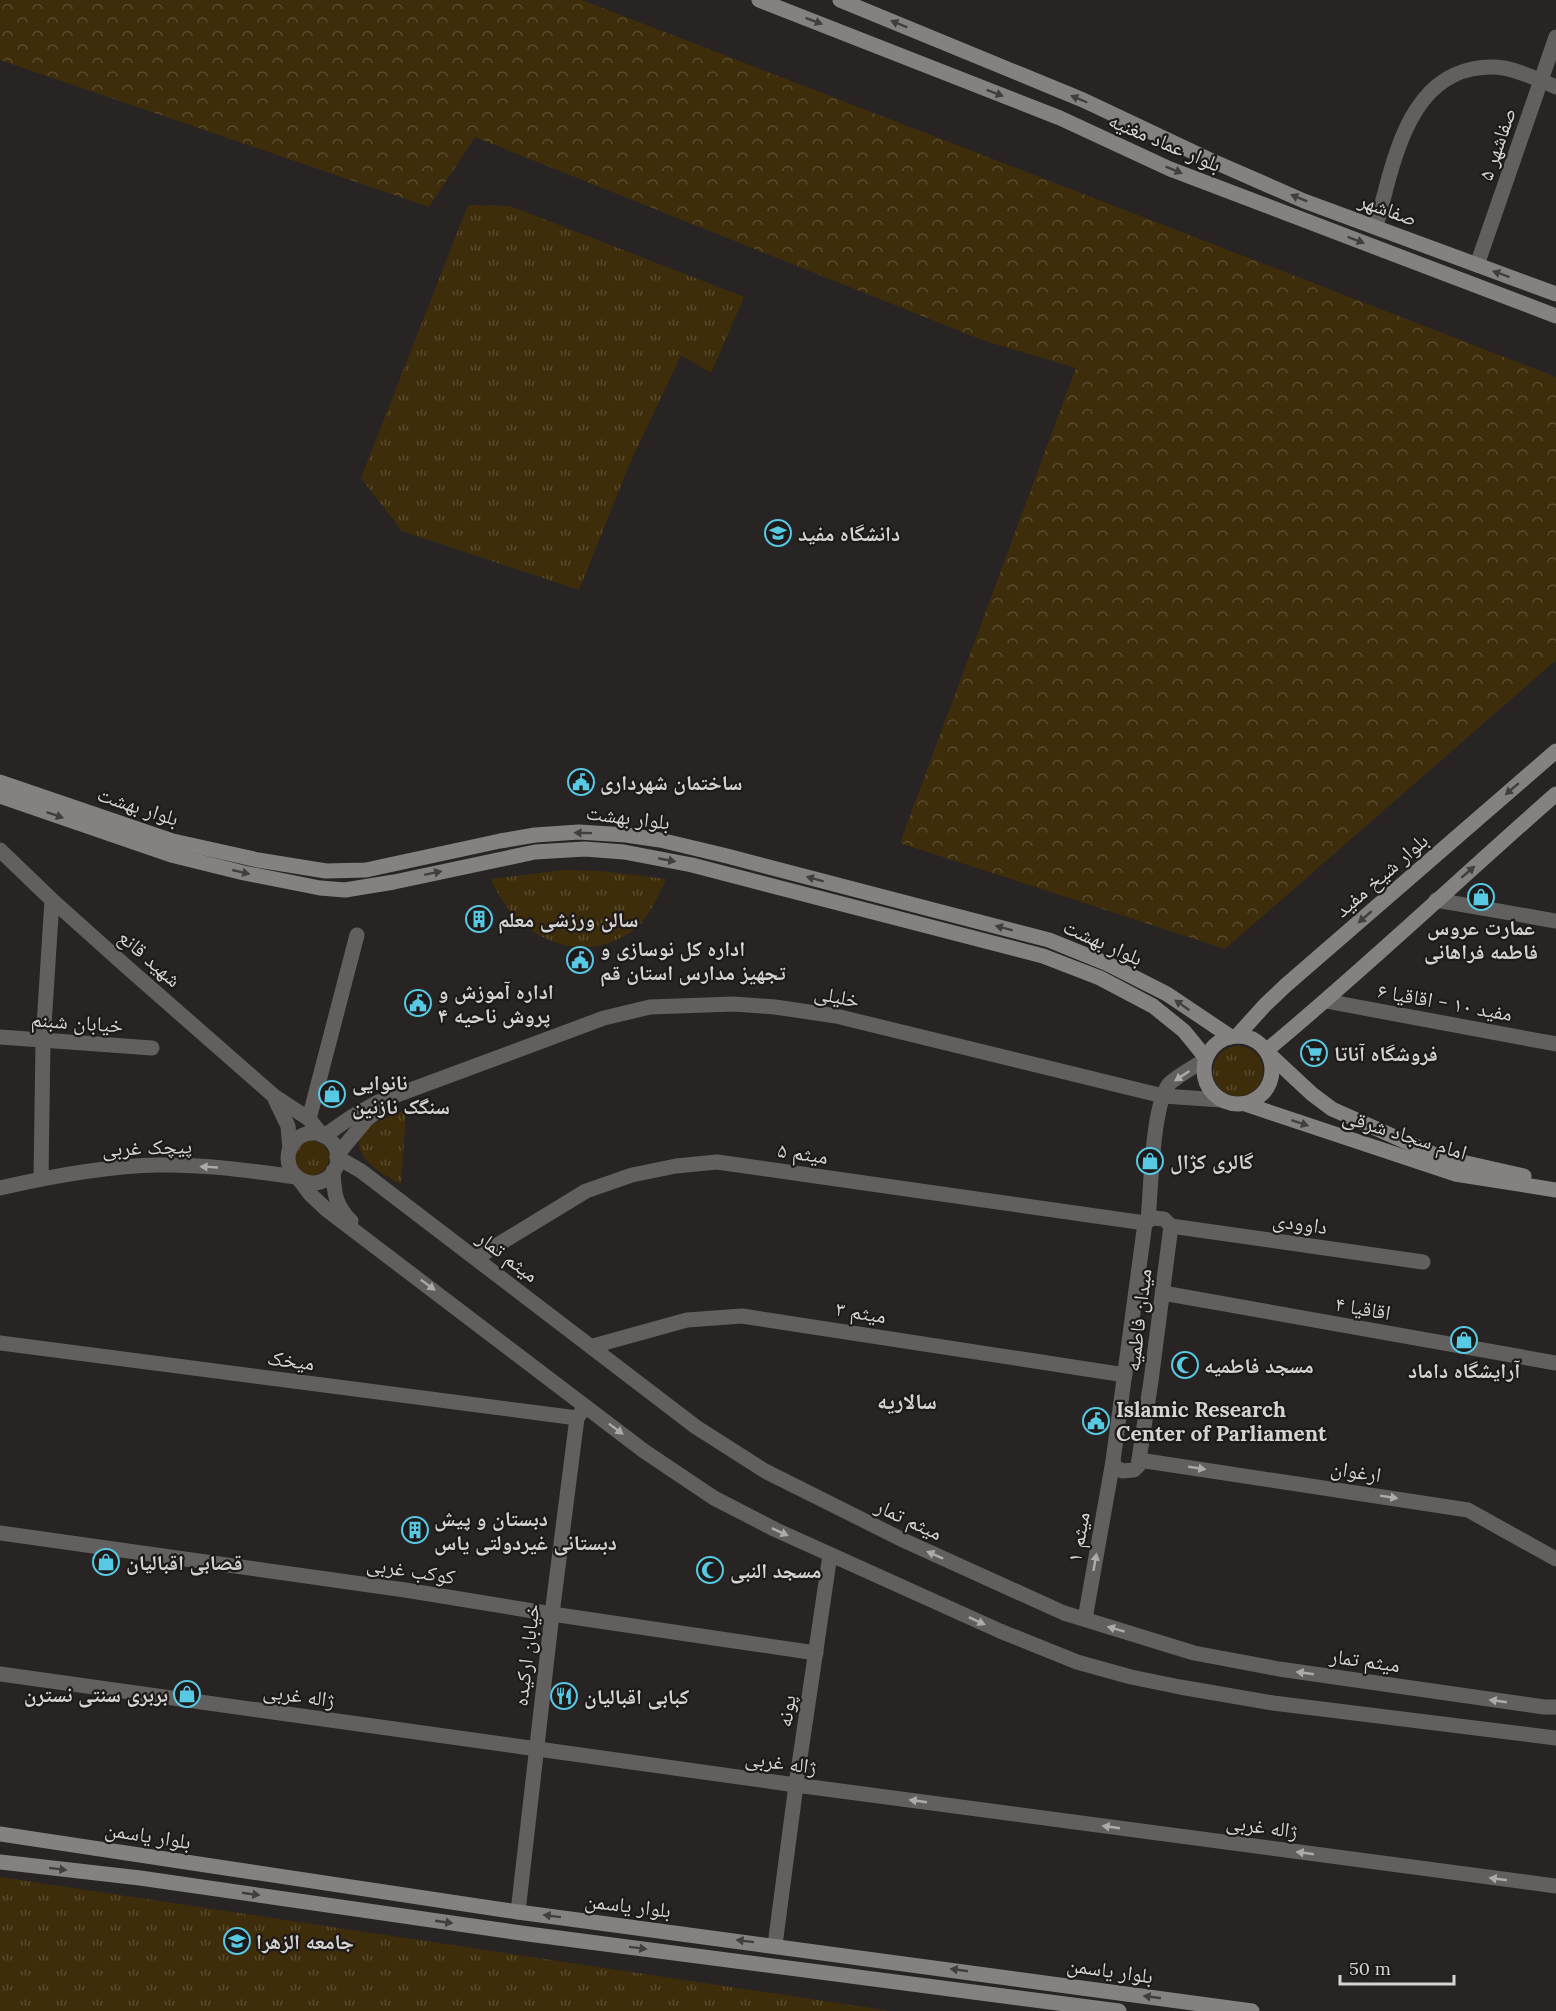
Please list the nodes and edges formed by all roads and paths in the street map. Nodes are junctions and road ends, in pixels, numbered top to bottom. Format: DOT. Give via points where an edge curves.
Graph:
graph roads {
  1 [pos="759,0"];
  2 [pos="840,0"];
  3 [pos="1556,37"];
  4 [pos="1540,81"];
  5 [pos="1556,87"];
  6 [pos="1208,159"];
  7 [pos="1376,226"];
  8 [pos="1477,265"];
  9 [pos="1556,294"];
  10 [pos="1556,316"];
  11 [pos="1556,751"];
  12 [pos="0,782"];
  13 [pos="1556,794"];
  14 [pos="0,796"];
  15 [pos="0,850"];
  16 [pos="52,900"];
  17 [pos="1436,900"];
  18 [pos="1556,921"];
  19 [pos="357,935"];
  20 [pos="1326,1001"];
  21 [pos="1234,1036"];
  22 [pos="0,1037"];
  23 [pos="43,1041"];
  24 [pos="1556,1044"];
  25 [pos="152,1048"];
  26 [pos="1268,1052"];
  27 [pos="1206,1059"];
  28 [pos="436,1080"];
  29 [pos="1163,1095"];
  30 [pos="274,1096"];
  31 [pos="1222,1101"];
  32 [pos="1245,1104"];
  33 [pos="309,1119"];
  34 [pos="323,1135"];
  35 [pos="336,1161"];
  36 [pos="293,1167"];
  37 [pos="41,1178"];
  38 [pos="1556,1184"];
  39 [pos="0,1188"];
  40 [pos="1556,1190"];
  41 [pos="1147,1222"];
  42 [pos="1171,1226"];
  43 [pos="381,1249"];
  44 [pos="476,1258"];
  45 [pos="1423,1262"];
  46 [pos="1163,1293"];
  47 [pos="0,1343"];
  48 [pos="593,1346"];
  49 [pos="1556,1364"];
  50 [pos="1125,1375"];
  51 [pos="582,1412"];
  52 [pos="1139,1460"];
  53 [pos="1113,1461"];
  54 [pos="0,1533"];
  55 [pos="830,1555"];
  56 [pos="1556,1559"];
  57 [pos="552,1614"];
  58 [pos="1085,1619"];
  59 [pos="816,1653"];
  60 [pos="0,1674"];
  61 [pos="1556,1707"];
  62 [pos="1556,1737"];
  63 [pos="537,1749"];
  64 [pos="796,1785"];
  65 [pos="0,1834"];
  66 [pos="0,1862"];
  67 [pos="1556,1886"];
  68 [pos="518,1912"];
  69 [pos="775,1945"];
  70 [pos="1052,1983"];
  71 [pos="1050,2006"];
  72 [pos="1119,2011"];
  73 [pos="1252,2011"];
  1 -- 10 [label="street, بلوار عماد مغنیه, one-way" via="1060,118 1170,169"];
  6 -- 2 [label="street, بلوار عماد مغنیه, one-way" via="1083,100"];
  3 -- 4 [label="street, صفاشهر ۵"];
  4 -- 5 [label="street"];
  4 -- 7 [label="street" via="1504,68 1485,67 1460,72 1436,86 1416,109 1401,139"];
  4 -- 8 [label="street, صفاشهر ۵"];
  7 -- 6 [label="street, صفاشهر, one-way" via="1304,201"];
  7 -- 8 [label="street, صفاشهر"];
  9 -- 8 [label="street, صفاشهر, one-way"];
  11 -- 21 [label="street, بلوار شیخ مفید, one-way" via="1285,986"];
  21 -- 12 [label="street, بلوار بهشت, one-way" via="1167,994 1049,940 660,840 579,832 535,836 366,870 326,872 173,841"];
  17 -- 13 [label="street, one-way"];
  14 -- 27 [label="street, بلوار بهشت, one-way" via="171,855 320,888 345,890 394,882 535,852 624,852 692,865 1052,959 1153,1005 1184,1031"];
  15 -- 16 [label="street, شهید قانع"];
  16 -- 23 [label="street"];
  16 -- 30 [label="street, شهید قانع"];
  17 -- 18 [label="street"];
  17 -- 20 [label="street"];
  19 -- 33 [label="street"];
  20 -- 24 [label="street, مفید ۱۰ - اقاقیا ۶"];
  20 -- 26 [label="street"];
  21 -- 26 [label="street" via="1254,1039"];
  21 -- 27 [label="street" via="1216,1044"];
  22 -- 23 [label="street, خیابان شبنم"];
  23 -- 25 [label="street, خیابان شبنم"];
  23 -- 37 [label="street"];
  26 -- 32 [label="street" via="1272,1079 1257,1100"];
  26 -- 38 [label="street, امام سجاد شرقی" via="1312,1094 1340,1112 1440,1156"];
  27 -- 29 [label="street, one-way" via="1170,1084"];
  27 -- 31 [label="street" via="1206,1083"];
  28 -- 29 [label="street, خلیلی" via="604,1018 650,1007 734,1004 836,1016"];
  28 -- 34 [label="street" via="378,1102"];
  28 -- 35 [label="street" via="367,1119"];
  29 -- 31 [label="street, خلیلی"];
  29 -- 41 [label="street, میدان فاطمیه"];
  30 -- 33 [label="street, شهید قانع"];
  30 -- 36 [label="street" via="288,1126"];
  31 -- 32 [label="street"];
  32 -- 40 [label="street, امام سجاد شرقی, one-way" via="1455,1174"];
  33 -- 34 [label="street, شهید قانع"];
  34 -- 35 [label="street" via="333,1143"];
  34 -- 36 [label="street" via="299,1137"];
  35 -- 36 [label="street" via="320,1181 312,1182"];
  35 -- 43 [label="street" via="334,1193 340,1209"];
  35 -- 44 [label="street, میثم تمار" via="361,1171"];
  36 -- 37 [label="street, پیچک غربی, one-way" via="267,1173 161,1165"];
  36 -- 43 [label="street" via="310,1194 327,1210"];
  37 -- 39 [label="street, پیچک غربی"];
  41 -- 42 [label="street" via="1159,1218"];
  41 -- 44 [label="street, میثم ۵" via="717,1162 632,1175 586,1191"];
  41 -- 50 [label="street, میدان فاطمیه"];
  42 -- 45 [label="street, داوودی"];
  42 -- 46 [label="street, میدان فاطمیه"];
  43 -- 51 [label="street, one-way"];
  44 -- 48 [label="street, میثم تمار"];
  46 -- 49 [label="street, اقاقیا ۴"];
  46 -- 52 [label="street, میدان فاطمیه"];
  47 -- 51 [label="street, میخک"];
  48 -- 50 [label="street, میثم ۳" via="687,1320 742,1316"];
  58 -- 48 [label="street, میثم تمار, one-way" via="905,1541 765,1471 696,1427"];
  50 -- 53 [label="street, میدان فاطمیه"];
  51 -- 55 [label="street, one-way" via="714,1498"];
  51 -- 57 [label="street, خیابان ارکیده"];
  52 -- 53 [label="street" via="1138,1466 1128,1472 1118,1469"];
  52 -- 56 [label="street, ارغوان, one-way" via="1468,1510"];
  58 -- 53 [label="street, میثم ۱, one-way"];
  54 -- 57 [label="street, کوکب غربی"];
  55 -- 59 [label="street, پونه"];
  55 -- 62 [label="street, one-way" via="1011,1636 1077,1662 1131,1677 1273,1703"];
  57 -- 59 [label="street, کوکب غربی"];
  57 -- 63 [label="street, خیابان ارکیده"];
  61 -- 58 [label="street, میثم تمار, one-way" via="1258,1665 1194,1653"];
  59 -- 64 [label="street, پونه"];
  60 -- 63 [label="street, ژاله غربی"];
  63 -- 64 [label="street, ژاله غربی"];
  63 -- 68 [label="street, خیابان ارکیده"];
  67 -- 64 [label="street, ژاله غربی, one-way"];
  64 -- 69 [label="street, پونه"];
  65 -- 68 [label="street, بلوار یاسمن"];
  66 -- 71 [label="street, بلوار یاسمن, one-way" via="140,1878"];
  69 -- 68 [label="street, بلوار یاسمن, one-way"];
  70 -- 69 [label="street, بلوار یاسمن, one-way"];
  70 -- 71 [label="street"];
  73 -- 70 [label="street, بلوار یاسمن, one-way"];
  71 -- 72 [label="street, بلوار یاسمن"];
}
